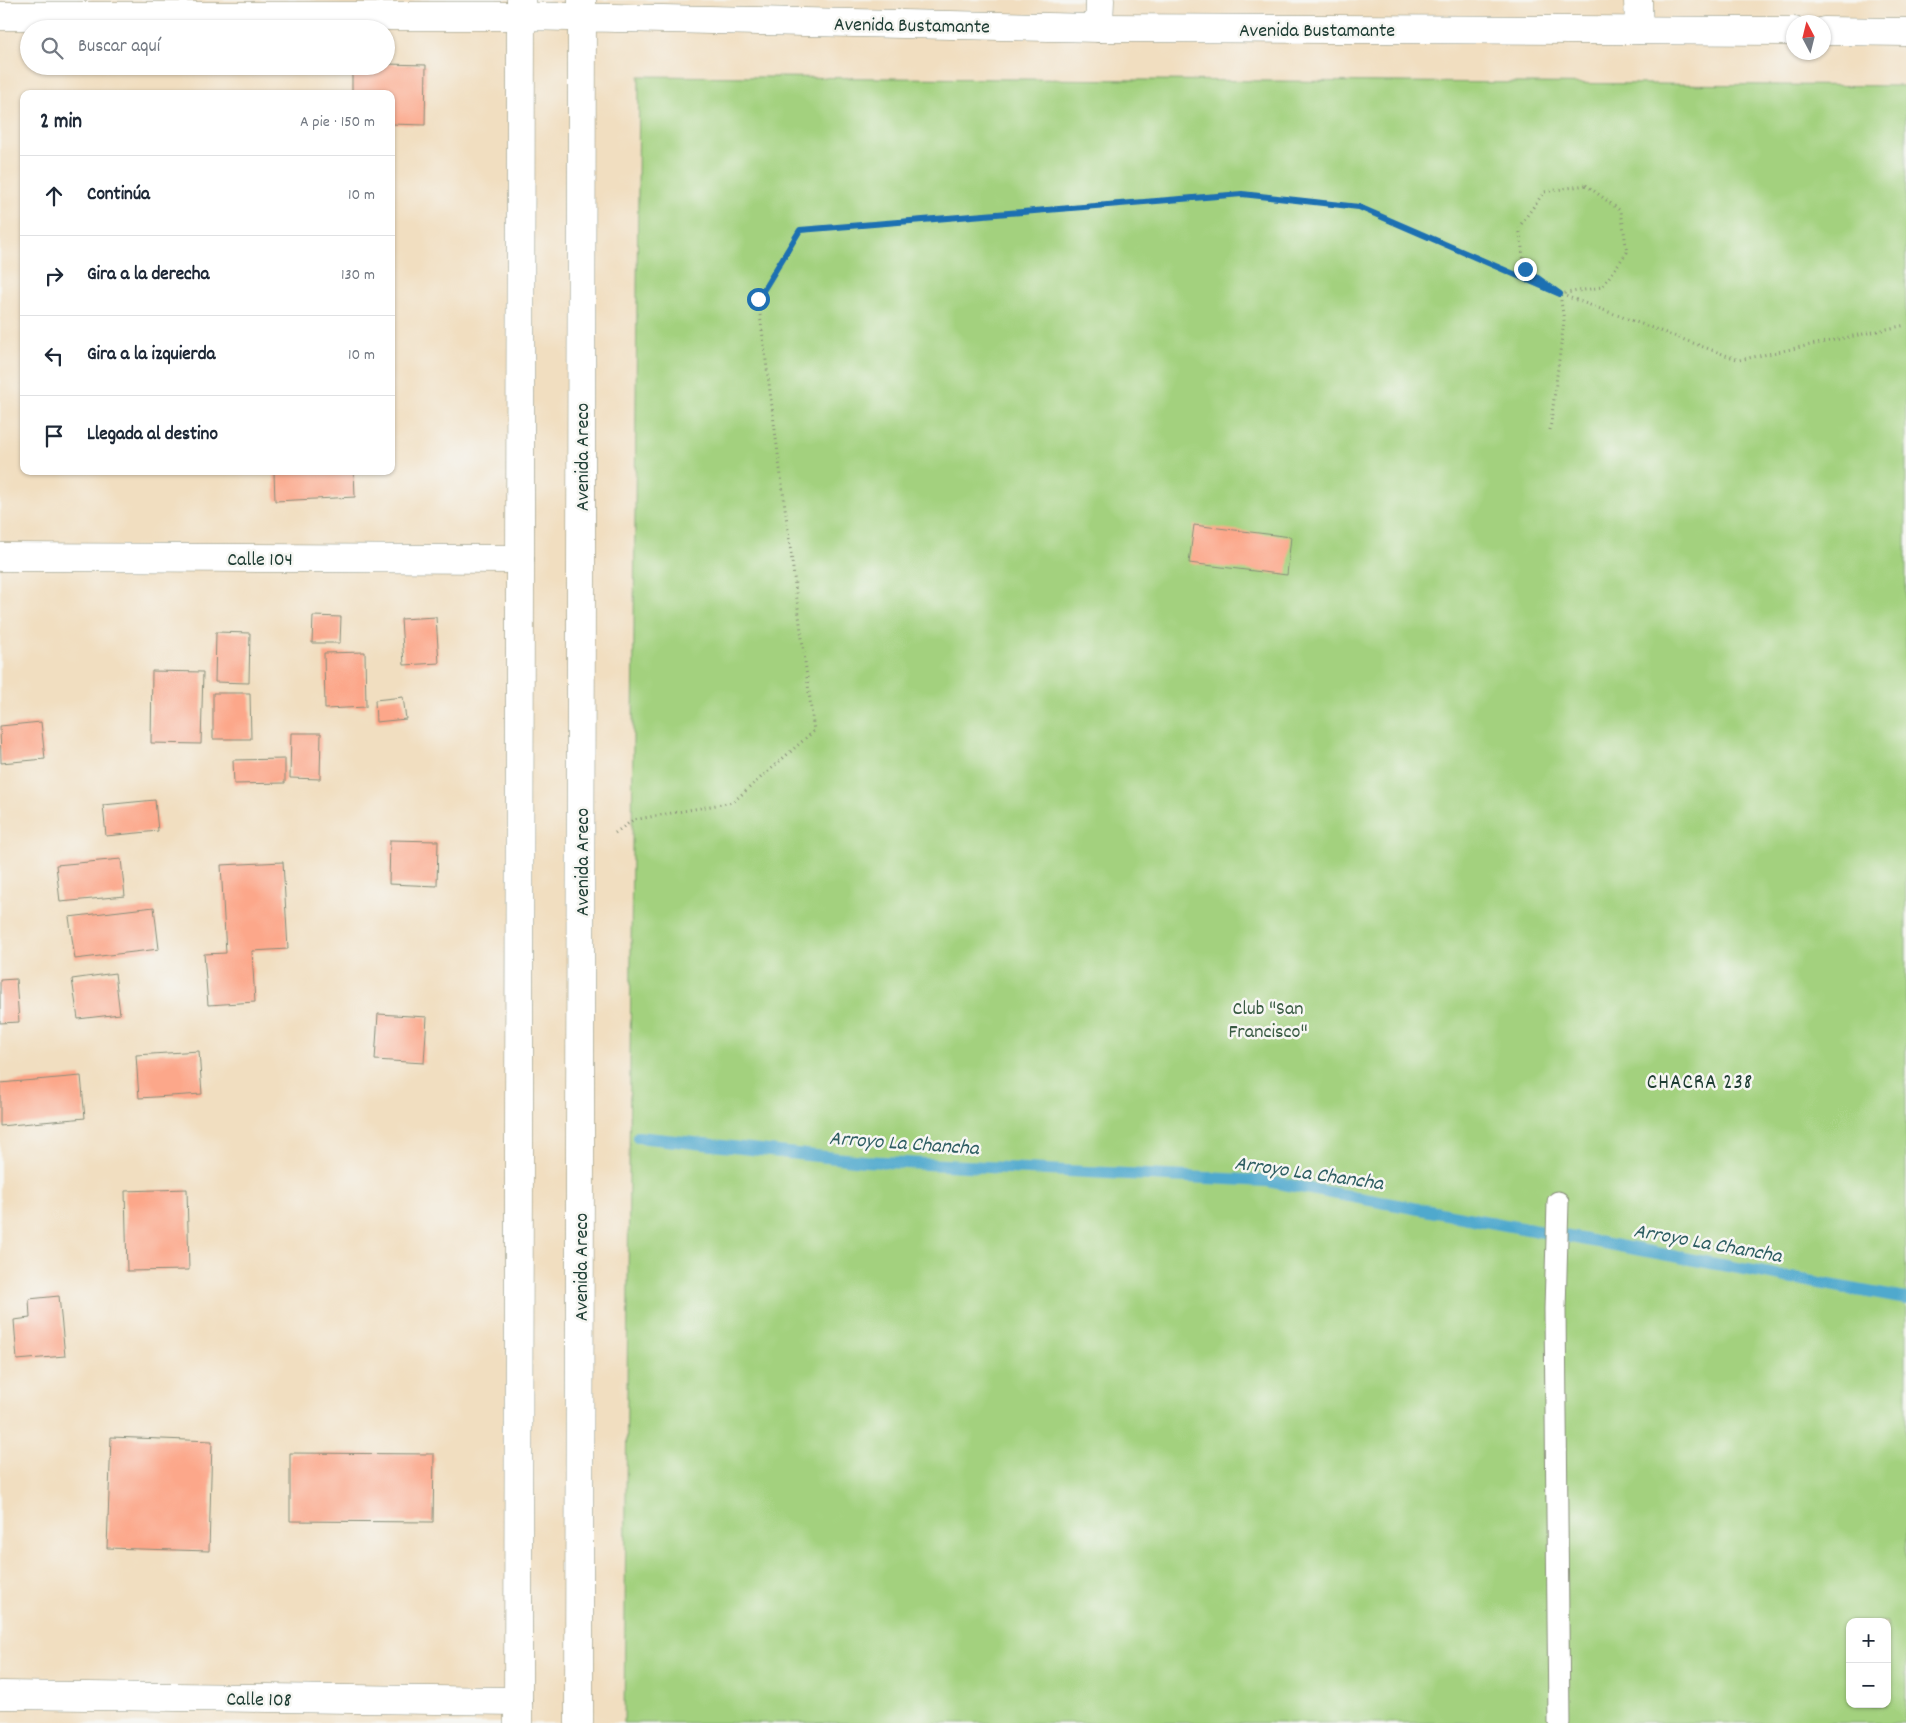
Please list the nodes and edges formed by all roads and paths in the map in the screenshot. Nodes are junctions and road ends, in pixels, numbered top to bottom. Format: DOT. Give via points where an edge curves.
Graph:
graph roads {
  1 [pos="1100,0"];
  2 [pos="1638,0"];
  3 [pos="521,8"];
  4 [pos="582,9"];
  5 [pos="0,16"];
  6 [pos="1100,28"];
  7 [pos="1639,30"];
  8 [pos="1786,31"];
  9 [pos="1831,31"];
  10 [pos="1906,32"];
  11 [pos="1560,294"];
  12 [pos="1906,324"];
  13 [pos="1550,430"];
  14 [pos="0,557"];
  15 [pos="520,559"];
  16 [pos="581,859"];
  17 [pos="1558,1202"];
  18 [pos="0,1695"];
  19 [pos="518,1712"];
  20 [pos="579,1723"];
  21 [pos="1559,1723"];
  1 -- 6 [label="main road"];
  2 -- 7 [label="main road"];
  3 -- 4 [label="main road, Avenida Bustamante"];
  3 -- 5 [label="main road, Avenida Bustamante"];
  3 -- 15 [label="main road"];
  4 -- 6 [label="main road, Avenida Bustamante"];
  4 -- 16 [label="main road, Avenida Areco"];
  6 -- 7 [label="main road, Avenida Bustamante"];
  7 -- 8 [label="main road, Avenida Bustamante"];
  9 -- 10 [label="main road"];
  11 -- 11 [label="path" via="1525,269 1519,227 1544,192 1586,186 1621,211 1628,252 1602,287"];
  11 -- 12 [label="path" via="1739,360"];
  11 -- 13 [label="path" via="1564,321"];
  11 -- 16 [label="path" via="1359,207 1242,194 800,230 758,299 814,731 733,802 632,820"];
  14 -- 15 [label="main road, Calle 104"];
  15 -- 19 [label="main road"];
  16 -- 20 [label="main road, Avenida Areco"];
  17 -- 21 [label="lane" via="1555,1309"];
  18 -- 19 [label="main road, Calle 108"];
}
